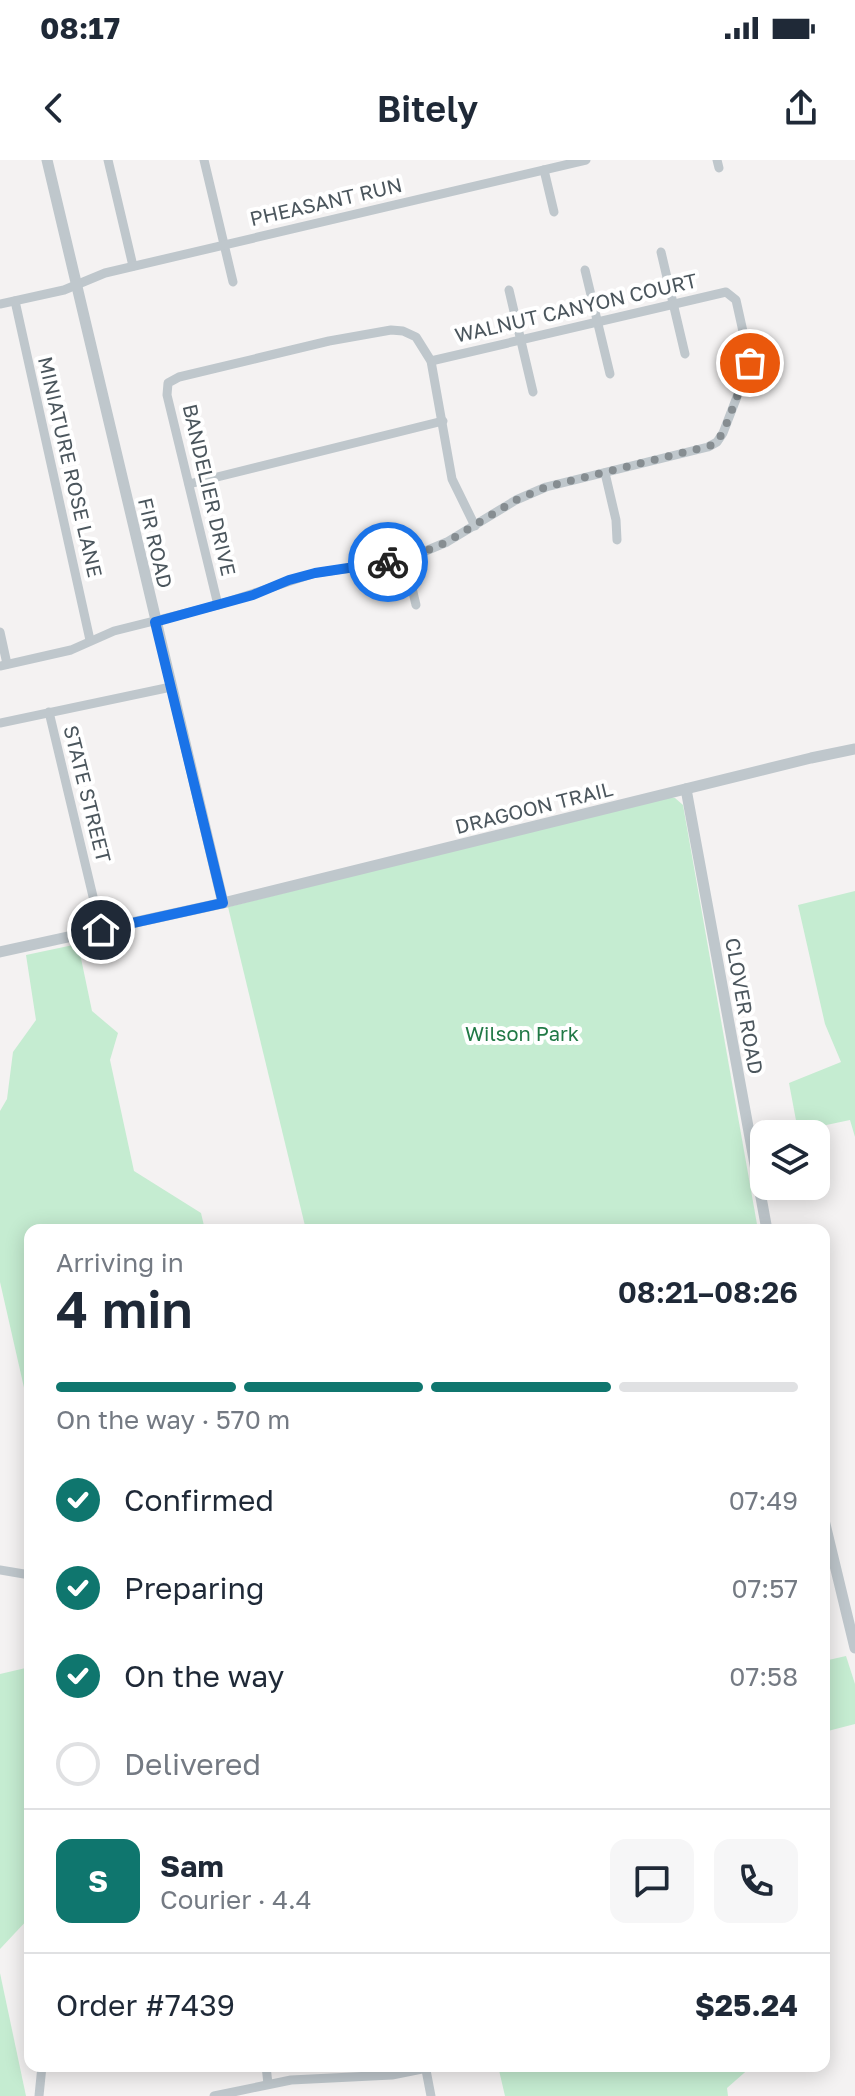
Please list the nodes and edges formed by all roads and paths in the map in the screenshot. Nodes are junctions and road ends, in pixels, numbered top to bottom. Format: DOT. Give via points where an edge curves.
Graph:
graph roads {
  1 [pos="47,160"];
  2 [pos="108,160"];
  3 [pos="204,160"];
  4 [pos="586,160"];
  5 [pos="544,170"];
  6 [pos="554,212"];
  7 [pos="224,245"];
  8 [pos="661,252"];
  9 [pos="133,266"];
  10 [pos="585,270"];
  11 [pos="233,282"];
  12 [pos="76,283"];
  13 [pos="509,290"];
  14 [pos="15,301"];
  15 [pos="673,303"];
  16 [pos="0,304"];
  17 [pos="597,321"];
  18 [pos="521,339"];
  19 [pos="685,354"];
  20 [pos="431,361"];
  21 [pos="610,374"];
  22 [pos="533,392"];
  23 [pos="443,421"];
  24 [pos="605,473"];
  25 [pos="189,484"];
  26 [pos="475,526"];
  27 [pos="617,540"];
  28 [pos="405,558"];
  29 [pos="218,605"];
  30 [pos="416,605"];
  31 [pos="155,622"];
  32 [pos="0,632"];
  33 [pos="90,640"];
  34 [pos="4,665"];
  35 [pos="171,687"];
  36 [pos="49,712"];
  37 [pos="0,723"];
  38 [pos="855,749"];
  39 [pos="686,789"];
  40 [pos="223,903"];
  41 [pos="101,930"];
  42 [pos="0,952"];
  43 [pos="766,1224"];
  44 [pos="830,1545"];
  45 [pos="0,1570"];
  46 [pos="24,1574"];
  47 [pos="855,1648"];
  48 [pos="41,2072"];
  49 [pos="267,2072"];
  50 [pos="412,2072"];
  51 [pos="426,2072"];
  52 [pos="268,2084"];
  53 [pos="39,2096"];
  54 [pos="214,2096"];
  55 [pos="431,2096"];
  1 -- 12 [label="street, FIR ROAD"];
  2 -- 9 [label="street"];
  3 -- 7 [label="street"];
  4 -- 5 [label="street, PHEASANT RUN"];
  5 -- 6 [label="street"];
  5 -- 7 [label="street, PHEASANT RUN"];
  7 -- 9 [label="street, PHEASANT RUN"];
  7 -- 11 [label="street"];
  8 -- 15 [label="street"];
  9 -- 12 [label="street, PHEASANT RUN"];
  10 -- 17 [label="street"];
  12 -- 14 [label="street, PHEASANT RUN"];
  12 -- 31 [label="street, FIR ROAD"];
  13 -- 18 [label="street"];
  14 -- 16 [label="street, PHEASANT RUN"];
  14 -- 33 [label="street, MINIATURE ROSE LANE"];
  15 -- 17 [label="street, WALNUT CANYON COURT"];
  15 -- 19 [label="street"];
  15 -- 24 [label="street, WALNUT CANYON COURT" via="720,292 736,300 750,363 723,433 702,449"];
  17 -- 18 [label="street, WALNUT CANYON COURT"];
  17 -- 21 [label="street"];
  18 -- 20 [label="street, WALNUT CANYON COURT"];
  18 -- 22 [label="street"];
  20 -- 23 [label="street"];
  20 -- 25 [label="street, BANDELIER DRIVE" via="416,337 391,330 179,377 168,383 167,395"];
  23 -- 25 [label="street"];
  23 -- 26 [label="street" via="452,479"];
  24 -- 26 [label="street" via="530,493"];
  24 -- 27 [label="street"];
  25 -- 29 [label="street, BANDELIER DRIVE"];
  26 -- 28 [label="street"];
  28 -- 29 [label="street" via="315,573"];
  28 -- 30 [label="street"];
  29 -- 31 [label="street"];
  31 -- 33 [label="street"];
  31 -- 35 [label="street, FIR ROAD"];
  32 -- 34 [label="street"];
  33 -- 34 [label="street" via="71,650"];
  35 -- 36 [label="street"];
  35 -- 40 [label="street, FIR ROAD"];
  36 -- 37 [label="street"];
  36 -- 41 [label="street, STATE STREET"];
  38 -- 39 [label="street, DRAGOON TRAIL"];
  39 -- 40 [label="street, DRAGOON TRAIL"];
  39 -- 43 [label="street, CLOVER ROAD"];
  40 -- 41 [label="street, DRAGOON TRAIL"];
  41 -- 42 [label="street, DRAGOON TRAIL"];
  44 -- 47 [label="street"];
  45 -- 46 [label="street"];
  48 -- 53 [label="street"];
  49 -- 52 [label="street"];
  50 -- 52 [label="street"];
  51 -- 55 [label="street"];
  52 -- 54 [label="street"];
}
